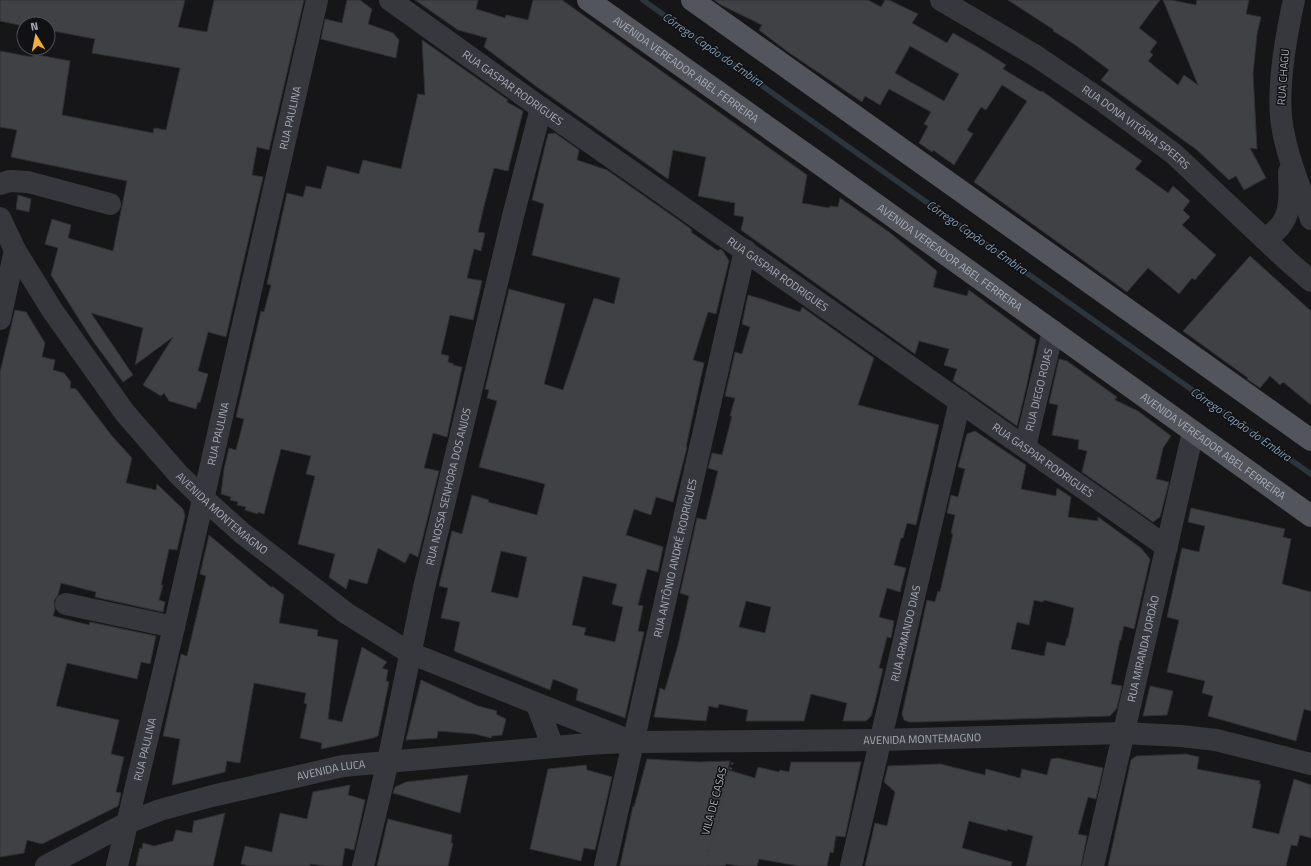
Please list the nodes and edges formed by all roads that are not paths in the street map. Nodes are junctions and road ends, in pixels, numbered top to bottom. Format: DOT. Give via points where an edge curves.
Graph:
graph roads {
  1 [pos="317,0"];
  2 [pos="390,0"];
  3 [pos="588,0"];
  4 [pos="692,0"];
  5 [pos="941,0"];
  6 [pos="1294,0"];
  7 [pos="541,108"];
  8 [pos="1289,154"];
  9 [pos="0,184"];
  10 [pos="110,204"];
  11 [pos="0,218"];
  12 [pos="1311,219"];
  13 [pos="1265,239"];
  14 [pos="15,250"];
  15 [pos="745,250"];
  16 [pos="1311,281"];
  17 [pos="0,319"];
  18 [pos="1053,331"];
  19 [pos="960,401"];
  20 [pos="1193,432"];
  21 [pos="1311,440"];
  22 [pos="1025,448"];
  23 [pos="204,499"];
  24 [pos="1311,516"];
  25 [pos="1167,547"];
  26 [pos="66,604"];
  27 [pos="174,627"];
  28 [pos="410,654"];
  29 [pos="537,705"];
  30 [pos="1123,733"];
  31 [pos="881,740"];
  32 [pos="632,742"];
  33 [pos="553,747"];
  34 [pos="388,761"];
  35 [pos="1311,764"];
  36 [pos="127,823"];
  37 [pos="46,866"];
  38 [pos="117,866"];
  39 [pos="363,866"];
  40 [pos="605,866"];
  41 [pos="852,866"];
  42 [pos="1092,866"];
  1 -- 23 [label="street, RUA PAULINA"];
  2 -- 7 [label="street, RUA GASPAR RODRIGUES"];
  3 -- 18 [label="main road, AVENIDA VEREADOR ABEL FERREIRA"];
  4 -- 21 [label="main road"];
  5 -- 13 [label="street, RUA DONA VITÓRIA SPEERS" via="1036,56 1110,106 1174,154"];
  6 -- 8 [label="street, RUA CHAGU" via="1286,36 1282,81 1281,116"];
  7 -- 15 [label="street, RUA GASPAR RODRIGUES"];
  7 -- 28 [label="street, RUA NOSSA SENHORA DOS ANJOS" via="513,216"];
  8 -- 12 [label="street, RUA CHAGU"];
  8 -- 13 [label="street, RUA CHAGU" via="1289,203 1284,220"];
  9 -- 10 [label="street" via="10,181 28,182"];
  11 -- 14 [label="street, AVENIDA MONTEMAGNO"];
  13 -- 16 [label="street, RUA DONA VITÓRIA SPEERS"];
  14 -- 17 [label="street"];
  14 -- 23 [label="street, AVENIDA MONTEMAGNO" via="52,310 125,413 179,475"];
  15 -- 19 [label="street, RUA GASPAR RODRIGUES"];
  15 -- 32 [label="street, RUA ANTÔNIO ANDRÉ RODRIGUES"];
  18 -- 20 [label="main road, AVENIDA VEREADOR ABEL FERREIRA"];
  18 -- 22 [label="street, RUA DIEGO ROJAS"];
  19 -- 22 [label="street, RUA GASPAR RODRIGUES"];
  19 -- 31 [label="street, RUA ARMANDO DIAS"];
  20 -- 24 [label="main road, AVENIDA VEREADOR ABEL FERREIRA"];
  20 -- 25 [label="street, RUA MIRANDA JORDÃO"];
  22 -- 25 [label="street, RUA GASPAR RODRIGUES"];
  23 -- 27 [label="street, RUA PAULINA"];
  23 -- 28 [label="street, AVENIDA MONTEMAGNO" via="346,613"];
  25 -- 30 [label="street, RUA MIRANDA JORDÃO"];
  26 -- 27 [label="street"];
  27 -- 36 [label="street, RUA PAULINA"];
  28 -- 29 [label="street, AVENIDA MONTEMAGNO"];
  28 -- 34 [label="street, RUA NOSSA SENHORA DOS ANJOS"];
  29 -- 32 [label="street, AVENIDA MONTEMAGNO"];
  29 -- 33 [label="street"];
  30 -- 31 [label="street, AVENIDA MONTEMAGNO"];
  30 -- 35 [label="street, AVENIDA MONTEMAGNO" via="1216,740"];
  30 -- 42 [label="street, RUA MIRANDA JORDÃO"];
  31 -- 32 [label="street, AVENIDA MONTEMAGNO"];
  31 -- 41 [label="street, RUA ARMANDO DIAS"];
  32 -- 33 [label="street, AVENIDA LUCA"];
  32 -- 40 [label="street, RUA ANTÔNIO ANDRÉ RODRIGUES"];
  33 -- 34 [label="street, AVENIDA LUCA"];
  34 -- 36 [label="street, AVENIDA LUCA" via="343,766 212,796 160,810"];
  34 -- 39 [label="street, RUA NOSSA SENHORA DOS ANJOS"];
  36 -- 37 [label="street, AVENIDA LUCA"];
  36 -- 38 [label="street, RUA PAULINA"];
}
